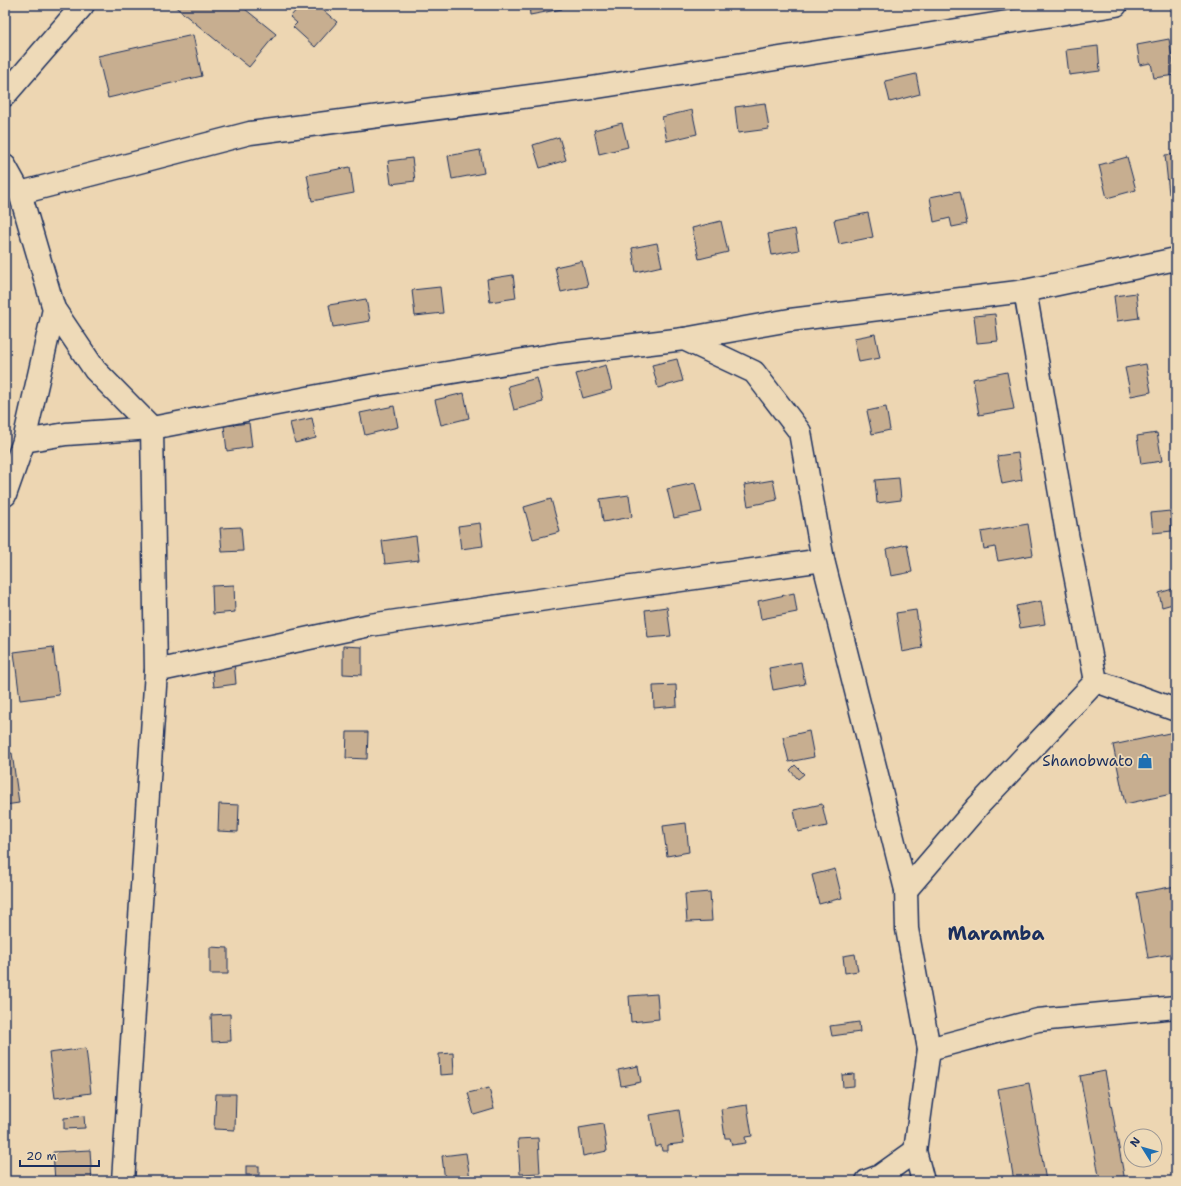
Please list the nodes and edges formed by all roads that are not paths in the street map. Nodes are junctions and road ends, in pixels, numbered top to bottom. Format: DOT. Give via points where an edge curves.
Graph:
graph roads {
  1 [pos="83,5"];
  2 [pos="1116,5"];
  3 [pos="5,95"];
  4 [pos="5,166"];
  5 [pos="20,193"];
  6 [pos="1176,259"];
  7 [pos="1025,291"];
  8 [pos="54,308"];
  9 [pos="684,339"];
  10 [pos="152,428"];
  11 [pos="24,440"];
  12 [pos="5,495"];
  13 [pos="823,560"];
  14 [pos="156,671"];
  15 [pos="1096,681"];
  16 [pos="1176,710"];
  17 [pos="906,890"];
  18 [pos="1176,1007"];
  19 [pos="929,1049"];
  20 [pos="915,1151"];
  21 [pos="123,1181"];
  22 [pos="867,1181"];
  23 [pos="923,1181"];
  1 -- 3 [label="street"];
  2 -- 5 [label="street" via="591,88 250,133"];
  4 -- 5 [label="street"];
  5 -- 8 [label="street"];
  6 -- 7 [label="street"];
  7 -- 9 [label="street" via="790,320"];
  7 -- 15 [label="street" via="1067,534"];
  8 -- 10 [label="street" via="95,370"];
  8 -- 11 [label="street"];
  9 -- 10 [label="street" via="559,354 370,386"];
  9 -- 13 [label="street" via="754,372 800,432"];
  10 -- 11 [label="street" via="66,434"];
  10 -- 14 [label="street"];
  11 -- 12 [label="street"];
  13 -- 14 [label="street" via="370,626"];
  13 -- 17 [label="street"];
  14 -- 21 [label="street"];
  15 -- 16 [label="street"];
  15 -- 17 [label="street" via="979,806"];
  17 -- 19 [label="street" via="907,929"];
  18 -- 19 [label="street" via="1038,1020"];
  19 -- 20 [label="street"];
  20 -- 22 [label="street" via="880,1176"];
  20 -- 23 [label="street"];
}
